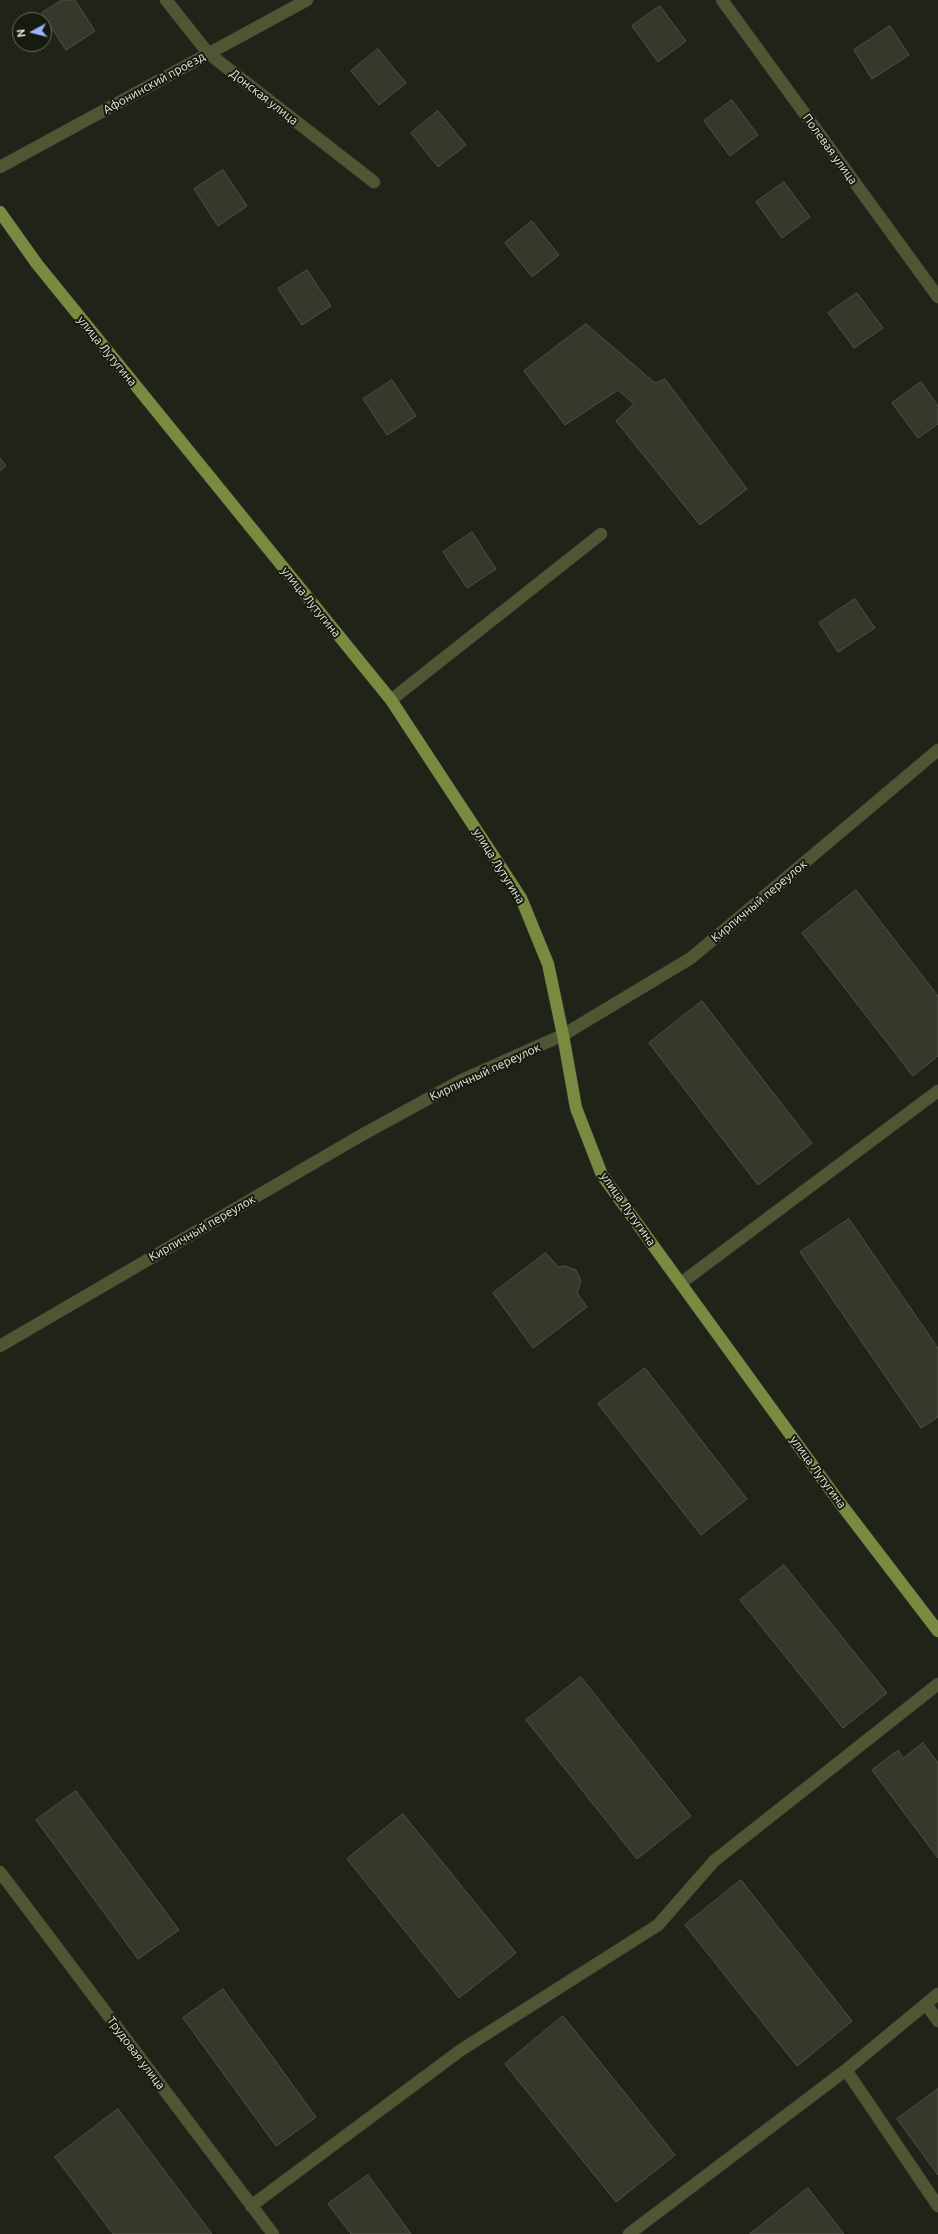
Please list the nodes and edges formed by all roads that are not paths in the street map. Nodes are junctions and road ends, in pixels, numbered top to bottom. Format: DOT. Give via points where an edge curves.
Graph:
graph roads {
  1 [pos="166,0"];
  2 [pos="307,0"];
  3 [pos="722,0"];
  4 [pos="208,53"];
  5 [pos="0,167"];
  6 [pos="374,182"];
  7 [pos="0,212"];
  8 [pos="938,297"];
  9 [pos="601,534"];
  10 [pos="391,700"];
  11 [pos="938,750"];
  12 [pos="564,1035"];
  13 [pos="938,1091"];
  14 [pos="681,1283"];
  15 [pos="0,1346"];
  16 [pos="938,1631"];
  17 [pos="938,1684"];
  18 [pos="0,1872"];
  19 [pos="938,1994"];
  20 [pos="926,2004"];
  21 [pos="938,2021"];
  22 [pos="846,2070"];
  23 [pos="251,2206"];
  24 [pos="938,2206"];
  25 [pos="272,2234"];
  26 [pos="630,2234"];
  1 -- 4 [label="street, Донская улица"];
  2 -- 4 [label="street, Афонинский проезд"];
  3 -- 8 [label="street, Полевая улица"];
  4 -- 5 [label="street, Афонинский проезд"];
  4 -- 6 [label="street, Донская улица"];
  7 -- 10 [label="main road, улица Лутугина" via="36,264"];
  9 -- 10 [label="street"];
  10 -- 12 [label="main road, улица Лутугина" via="521,898 548,964"];
  11 -- 12 [label="street, Кирпичный переулок" via="691,958"];
  12 -- 14 [label="main road, улица Лутугина" via="576,1108 602,1175"];
  12 -- 15 [label="street, Кирпичный переулок" via="462,1080 360,1136"];
  13 -- 14 [label="street"];
  14 -- 16 [label="main road, улица Лутугина" via="840,1503"];
  17 -- 23 [label="street" via="714,1861 658,1925 462,2050"];
  18 -- 23 [label="street, Трудовая улица"];
  19 -- 20 [label="street"];
  20 -- 21 [label="street"];
  20 -- 22 [label="street"];
  22 -- 24 [label="street"];
  22 -- 26 [label="street"];
  23 -- 25 [label="street, Трудовая улица"];
}
